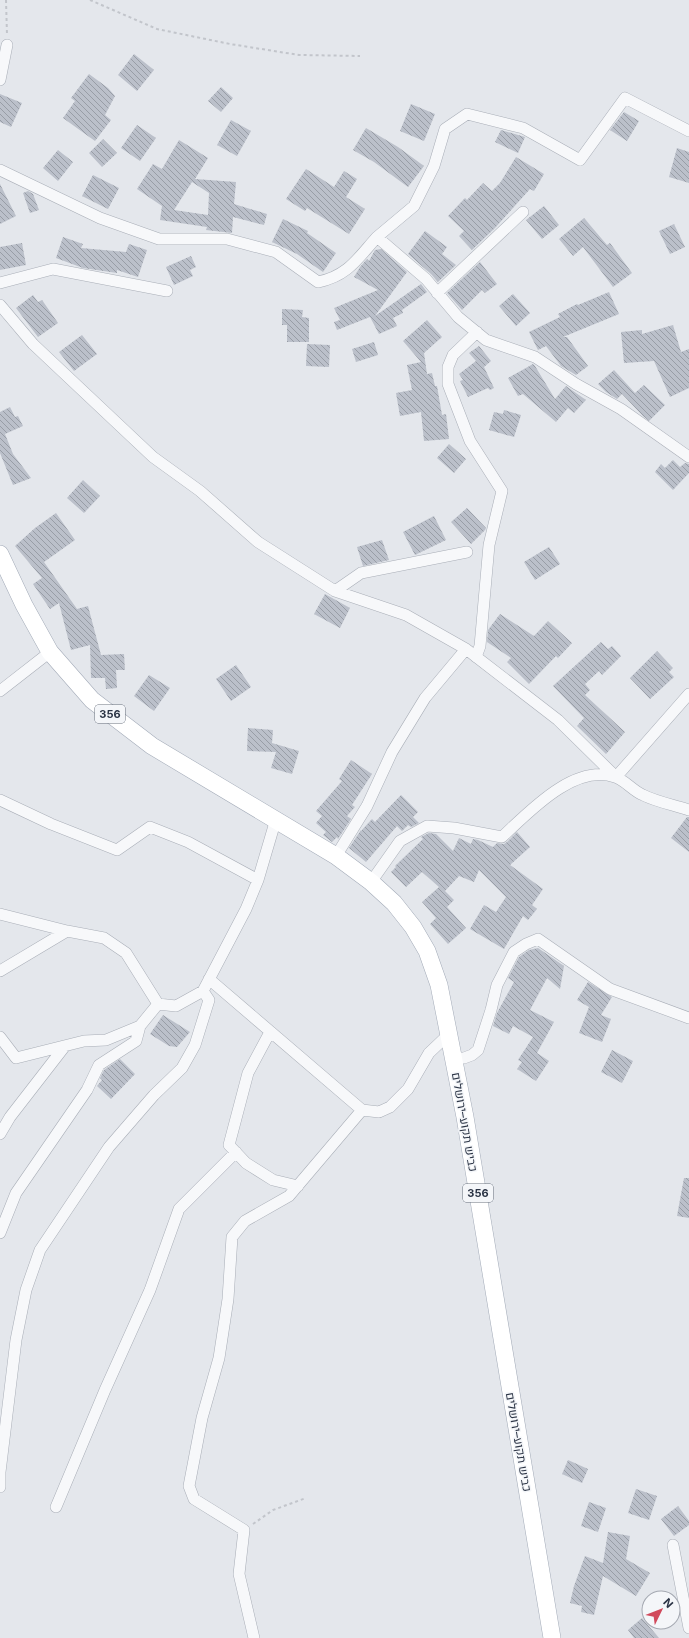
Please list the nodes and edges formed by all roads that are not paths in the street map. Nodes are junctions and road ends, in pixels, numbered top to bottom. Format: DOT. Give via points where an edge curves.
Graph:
graph roads {
  1 [pos="7,45"];
  2 [pos="0,80"];
  3 [pos="689,131"];
  4 [pos="0,170"];
  5 [pos="523,212"];
  6 [pos="377,237"];
  7 [pos="0,283"];
  8 [pos="167,291"];
  9 [pos="437,293"];
  10 [pos="0,305"];
  11 [pos="477,332"];
  12 [pos="689,456"];
  13 [pos="467,552"];
  14 [pos="0,554"];
  15 [pos="335,591"];
  16 [pos="466,649"];
  17 [pos="50,652"];
  18 [pos="476,657"];
  19 [pos="0,691"];
  20 [pos="689,694"];
  21 [pos="616,777"];
  22 [pos="0,800"];
  23 [pos="689,810"];
  24 [pos="276,820"];
  25 [pos="336,856"];
  26 [pos="258,880"];
  27 [pos="371,882"];
  28 [pos="0,914"];
  29 [pos="67,931"];
  30 [pos="0,971"];
  31 [pos="209,979"];
  32 [pos="203,991"];
  33 [pos="158,1004"];
  34 [pos="689,1018"];
  35 [pos="140,1026"];
  36 [pos="270,1032"];
  37 [pos="448,1035"];
  38 [pos="0,1037"];
  39 [pos="65,1046"];
  40 [pos="453,1058"];
  41 [pos="362,1110"];
  42 [pos="0,1134"];
  43 [pos="236,1152"];
  44 [pos="298,1186"];
  45 [pos="0,1233"];
  46 [pos="0,1487"];
  47 [pos="56,1507"];
  48 [pos="673,1545"];
  49 [pos="689,1628"];
  50 [pos="254,1638"];
  51 [pos="552,1638"];
  1 -- 2 [label="street"];
  3 -- 6 [label="street" via="625,98 580,160 523,128 467,114 445,129 434,166 414,206"];
  4 -- 6 [label="street" via="100,218 159,239 227,239 276,252 318,282 332,279 345,272"];
  5 -- 9 [label="street"];
  6 -- 9 [label="street" via="426,279"];
  7 -- 8 [label="street" via="53,269"];
  9 -- 11 [label="street" via="458,317"];
  10 -- 15 [label="street" via="33,344 152,457 200,491 258,542"];
  11 -- 12 [label="street" via="486,340 535,357 621,409"];
  11 -- 18 [label="street" via="453,355 448,367 448,384 470,441 502,491 489,545 480,646"];
  13 -- 15 [label="street" via="361,573"];
  14 -- 17 [label="main road, 356"];
  15 -- 16 [label="street" via="406,614"];
  16 -- 18 [label="street"];
  16 -- 25 [label="street" via="425,698 392,752 367,806"];
  17 -- 19 [label="street"];
  17 -- 24 [label="main road, 356" via="92,700 152,746"];
  18 -- 21 [label="street" via="558,720"];
  20 -- 21 [label="street"];
  21 -- 23 [label="street" via="642,795"];
  21 -- 27 [label="street" via="599,774 578,779 544,798 502,837 427,826 400,841"];
  22 -- 26 [label="street" via="51,824 117,850 150,827 188,842"];
  24 -- 25 [label="main road, כביש תקוע–ירושלים / 356"];
  24 -- 26 [label="street"];
  25 -- 27 [label="main road, כביש תקוע–ירושלים / 356"];
  26 -- 31 [label="street" via="246,909"];
  27 -- 37 [label="main road, כביש תקוע–ירושלים / 356" via="394,903 413,926 427,950 439,985"];
  28 -- 29 [label="street"];
  29 -- 30 [label="street"];
  29 -- 33 [label="street" via="104,938 126,953"];
  31 -- 32 [label="street"];
  31 -- 36 [label="street"];
  32 -- 33 [label="street" via="176,1006"];
  32 -- 46 [label="street" via="209,1000 195,1045 182,1068 154,1095 109,1147 40,1250 26,1290 16,1340"];
  33 -- 35 [label="street"];
  34 -- 40 [label="street" via="610,989 538,939 514,952 497,985 478,1050 464,1058"];
  35 -- 39 [label="street" via="106,1040 84,1041"];
  35 -- 45 [label="street" via="136,1041 98,1065 88,1090 16,1193"];
  36 -- 41 [label="street"];
  36 -- 43 [label="street" via="248,1073 229,1144"];
  37 -- 40 [label="main road, כביש תקוע–ירושלים / 356"];
  37 -- 41 [label="street" via="429,1053 408,1089 390,1108 379,1112"];
  38 -- 39 [label="street" via="16,1058"];
  39 -- 42 [label="street" via="10,1117"];
  40 -- 51 [label="main road, כביש תקוע–ירושלים / 356"];
  41 -- 44 [label="street"];
  43 -- 44 [label="street" via="246,1163 273,1180"];
  43 -- 47 [label="street" via="179,1209 150,1290"];
  44 -- 50 [label="street" via="289,1196 245,1221 232,1237 228,1299 220,1358 202,1418 189,1486 194,1499 244,1530 239,1574"];
  48 -- 49 [label="street"];
}
